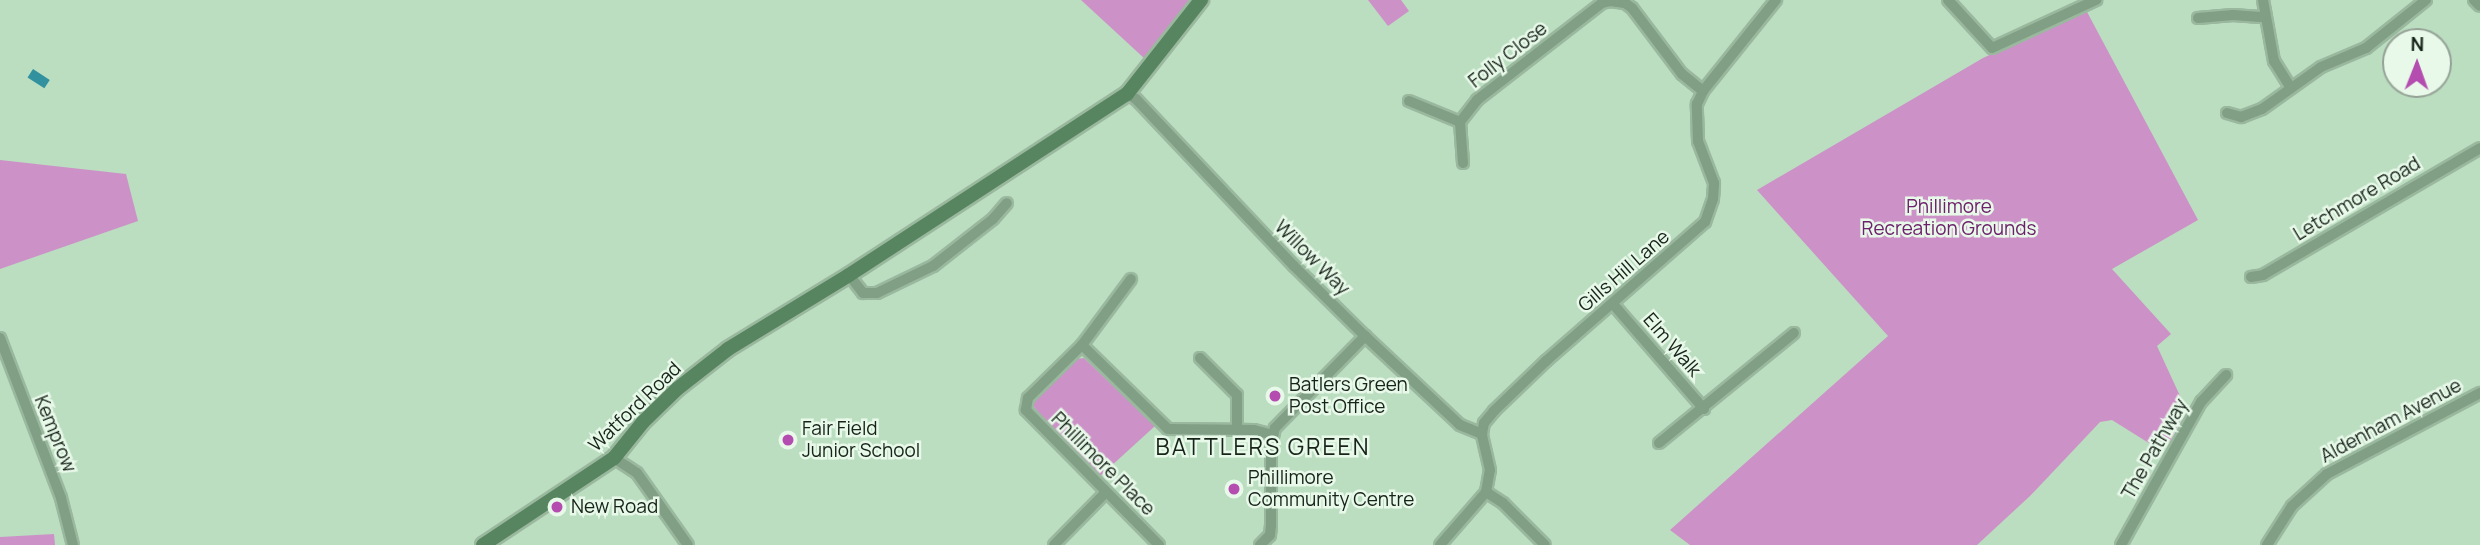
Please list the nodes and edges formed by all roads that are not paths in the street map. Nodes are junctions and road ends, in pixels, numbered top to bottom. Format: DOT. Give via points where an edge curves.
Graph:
graph roads {
  1 [pos="1201,0"];
  2 [pos="1776,0"];
  3 [pos="1948,0"];
  4 [pos="2096,0"];
  5 [pos="2263,0"];
  6 [pos="2426,0"];
  7 [pos="2474,0"];
  8 [pos="1618,1"];
  9 [pos="2480,6"];
  10 [pos="2264,17"];
  11 [pos="2198,18"];
  12 [pos="2291,88"];
  13 [pos="1703,91"];
  14 [pos="1127,94"];
  15 [pos="1409,101"];
  16 [pos="2227,113"];
  17 [pos="1460,122"];
  18 [pos="2480,148"];
  19 [pos="1463,163"];
  20 [pos="1007,203"];
  21 [pos="849,275"];
  22 [pos="2250,277"];
  23 [pos="1132,279"];
  24 [pos="1613,304"];
  25 [pos="1794,333"];
  26 [pos="1365,335"];
  27 [pos="0,338"];
  28 [pos="1082,345"];
  29 [pos="1200,358"];
  30 [pos="2226,374"];
  31 [pos="2480,393"];
  32 [pos="1704,409"];
  33 [pos="1237,430"];
  34 [pos="1482,434"];
  35 [pos="1273,435"];
  36 [pos="1659,443"];
  37 [pos="614,458"];
  38 [pos="1106,492"];
  39 [pos="1486,492"];
  40 [pos="73,545"];
  41 [pos="483,545"];
  42 [pos="688,545"];
  43 [pos="1054,545"];
  44 [pos="1159,545"];
  45 [pos="1260,545"];
  46 [pos="1440,545"];
  47 [pos="1545,545"];
  48 [pos="2121,545"];
  49 [pos="2267,545"];
  1 -- 14 [label="main road, Watford Road"];
  2 -- 13 [label="street, Gills Hill Lane"];
  3 -- 4 [label="street" via="1992,48"];
  5 -- 10 [label="street"];
  6 -- 12 [label="street" via="2366,48 2321,67"];
  7 -- 9 [label="street"];
  8 -- 13 [label="street" via="1632,8 1682,74"];
  8 -- 17 [label="street, Folly Close" via="1602,4 1477,100"];
  10 -- 11 [label="street"];
  10 -- 12 [label="street" via="2274,61"];
  12 -- 16 [label="street" via="2262,109 2241,117"];
  13 -- 24 [label="street, Gills Hill Lane" via="1696,130 1712,172 1711,211 1698,230"];
  14 -- 21 [label="main road, Watford Road"];
  14 -- 26 [label="street, Willow Way"];
  15 -- 17 [label="street"];
  17 -- 19 [label="street"];
  18 -- 22 [label="street, Letchmore Road" via="2263,275"];
  20 -- 21 [label="street" via="933,266 877,293 863,293"];
  21 -- 37 [label="main road, Watford Road" via="728,349 677,388"];
  23 -- 28 [label="street, Phillimore Place"];
  24 -- 32 [label="street, Elm Walk"];
  24 -- 34 [label="street, Gills Hill Lane" via="1494,411"];
  25 -- 32 [label="street"];
  26 -- 34 [label="street, Willow Way" via="1460,425"];
  26 -- 35 [label="street" via="1279,422"];
  27 -- 40 [label="street, Kemprow" via="61,498"];
  28 -- 33 [label="street" via="1168,429"];
  28 -- 38 [label="street, Phillimore Place" via="1028,398 1026,410"];
  29 -- 33 [label="street" via="1237,395"];
  30 -- 48 [label="street, The Pathway" via="2201,402"];
  31 -- 49 [label="street, Aldenham Avenue" via="2327,474 2292,506"];
  32 -- 36 [label="street"];
  33 -- 35 [label="street"];
  34 -- 39 [label="street" via="1490,470"];
  35 -- 45 [label="street" via="1270,535"];
  37 -- 41 [label="main road, Watford Road"];
  37 -- 42 [label="street" via="636,473"];
  38 -- 43 [label="street"];
  38 -- 44 [label="street, Phillimore Place"];
  39 -- 46 [label="street"];
  39 -- 47 [label="street"];
}
